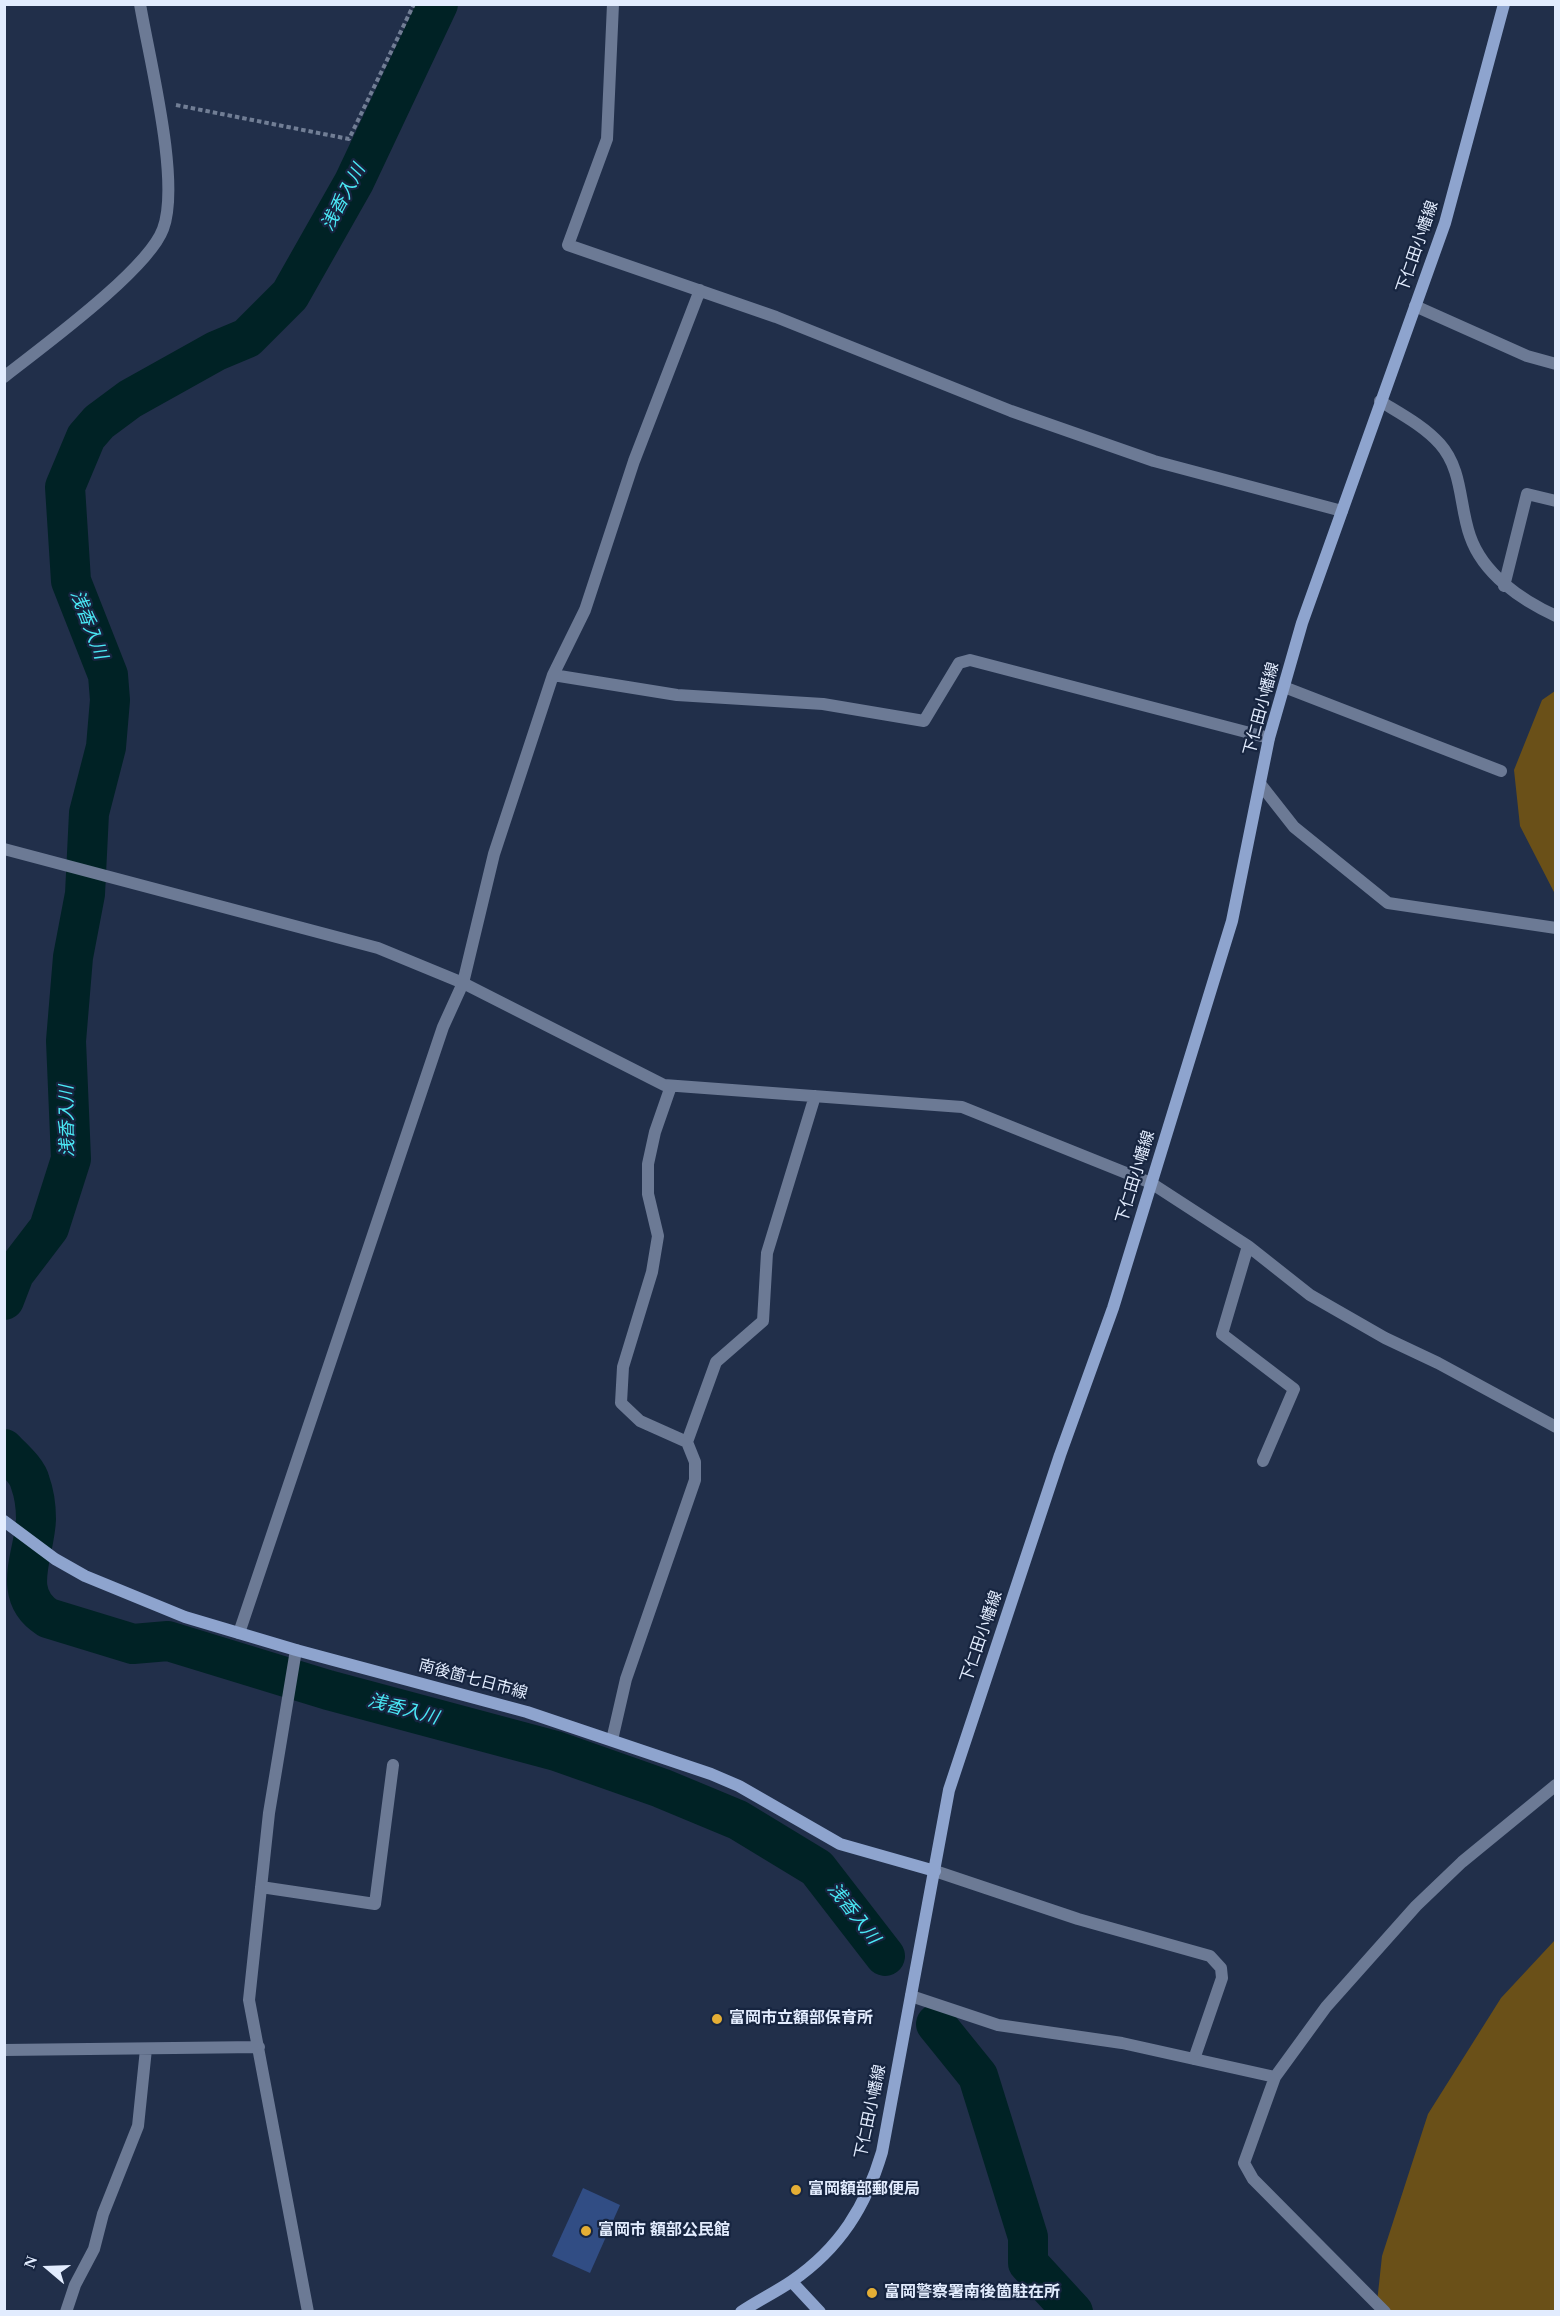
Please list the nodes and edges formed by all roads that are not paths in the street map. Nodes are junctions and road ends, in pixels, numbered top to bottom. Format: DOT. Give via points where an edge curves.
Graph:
graph roads {
  1 [pos="140,4"];
  2 [pos="613,4"];
  3 [pos="1504,4"];
  4 [pos="700,290"];
  5 [pos="1415,306"];
  6 [pos="1556,364"];
  7 [pos="4,377"];
  8 [pos="1380,401"];
  9 [pos="1556,501"];
  10 [pos="1342,512"];
  11 [pos="1504,586"];
  12 [pos="1556,616"];
  13 [pos="553,675"];
  14 [pos="1284,687"];
  15 [pos="1269,738"];
  16 [pos="1501,771"];
  17 [pos="1261,785"];
  18 [pos="4,849"];
  19 [pos="1556,928"];
  20 [pos="463,983"];
  21 [pos="671,1086"];
  22 [pos="815,1096"];
  23 [pos="1151,1183"];
  24 [pos="1248,1246"];
  25 [pos="1556,1427"];
  26 [pos="687,1442"];
  27 [pos="1263,1461"];
  28 [pos="8,1523"];
  29 [pos="239,1633"];
  30 [pos="296,1650"];
  31 [pos="612,1740"];
  32 [pos="393,1765"];
  33 [pos="1556,1785"];
  34 [pos="935,1871"];
  35 [pos="261,1887"];
  36 [pos="911,1996"];
  37 [pos="259,2047"];
  38 [pos="146,2049"];
  39 [pos="4,2050"];
  40 [pos="1194,2059"];
  41 [pos="1275,2077"];
  42 [pos="792,2282"];
  43 [pos="66,2312"];
  44 [pos="308,2312"];
  45 [pos="741,2312"];
  46 [pos="820,2312"];
  47 [pos="1385,2312"];
  1 -- 7 [label="street" via="168,169 169,198 163,230 145,257 116,285"];
  2 -- 4 [label="street" via="607,139 568,245"];
  3 -- 5 [label="main road, 下仁田小幡線" via="1445,223"];
  4 -- 10 [label="street" via="1011,411 1154,461"];
  4 -- 13 [label="street" via="634,461 585,610"];
  5 -- 6 [label="street" via="1527,356"];
  5 -- 8 [label="main road, 下仁田小幡線"];
  8 -- 10 [label="main road, 下仁田小幡線"];
  8 -- 11 [label="street" via="1424,428 1442,445 1459,482 1470,536 1483,561"];
  9 -- 11 [label="street" via="1527,494"];
  10 -- 14 [label="main road, 下仁田小幡線" via="1302,623"];
  11 -- 12 [label="street"];
  13 -- 15 [label="street" via="676,695 823,704 924,722 959,663 970,660"];
  13 -- 20 [label="street" via="494,854"];
  14 -- 15 [label="main road, 下仁田小幡線"];
  14 -- 16 [label="street"];
  15 -- 17 [label="main road, 下仁田小幡線"];
  17 -- 19 [label="street" via="1294,826 1388,903"];
  17 -- 23 [label="main road, 下仁田小幡線" via="1232,921"];
  18 -- 20 [label="street" via="378,948"];
  20 -- 21 [label="street"];
  20 -- 29 [label="street" via="443,1027"];
  21 -- 22 [label="street"];
  21 -- 26 [label="street" via="648,1164 648,1194 657,1236 652,1272 623,1367 621,1403 640,1421"];
  22 -- 23 [label="street" via="962,1107"];
  22 -- 26 [label="street" via="768,1253 763,1321 716,1362"];
  23 -- 24 [label="street"];
  23 -- 34 [label="main road, 下仁田小幡線" via="1113,1308 964,1740 949,1790"];
  24 -- 25 [label="street" via="1310,1295"];
  24 -- 27 [label="street" via="1222,1334 1294,1389"];
  26 -- 31 [label="street" via="695,1462 694,1480 626,1678"];
  28 -- 29 [label="main road, 南後箇七日市線" via="85,1576 133,1598"];
  29 -- 30 [label="main road, 南後箇七日市線"];
  30 -- 31 [label="main road, 南後箇七日市線" via="527,1712"];
  30 -- 35 [label="street"];
  31 -- 34 [label="main road, 南後箇七日市線" via="739,1786 840,1844"];
  32 -- 35 [label="street" via="375,1904"];
  33 -- 41 [label="street" via="1462,1862 1416,1906 1326,2007"];
  34 -- 36 [label="main road, 下仁田小幡線"];
  34 -- 40 [label="street" via="1078,1919 1210,1956 1221,1968 1222,1978"];
  35 -- 37 [label="street" via="249,2000"];
  36 -- 40 [label="street" via="998,2025 1122,2043"];
  36 -- 42 [label="main road, 下仁田小幡線" via="882,2152 871,2187 829,2252"];
  37 -- 38 [label="street"];
  37 -- 44 [label="street"];
  38 -- 39 [label="street"];
  38 -- 43 [label="street" via="138,2126 103,2214 94,2249"];
  40 -- 41 [label="street"];
  41 -- 47 [label="street" via="1244,2163 1253,2179"];
  42 -- 45 [label="main road, 下仁田小幡線"];
  42 -- 46 [label="main road"];
}
